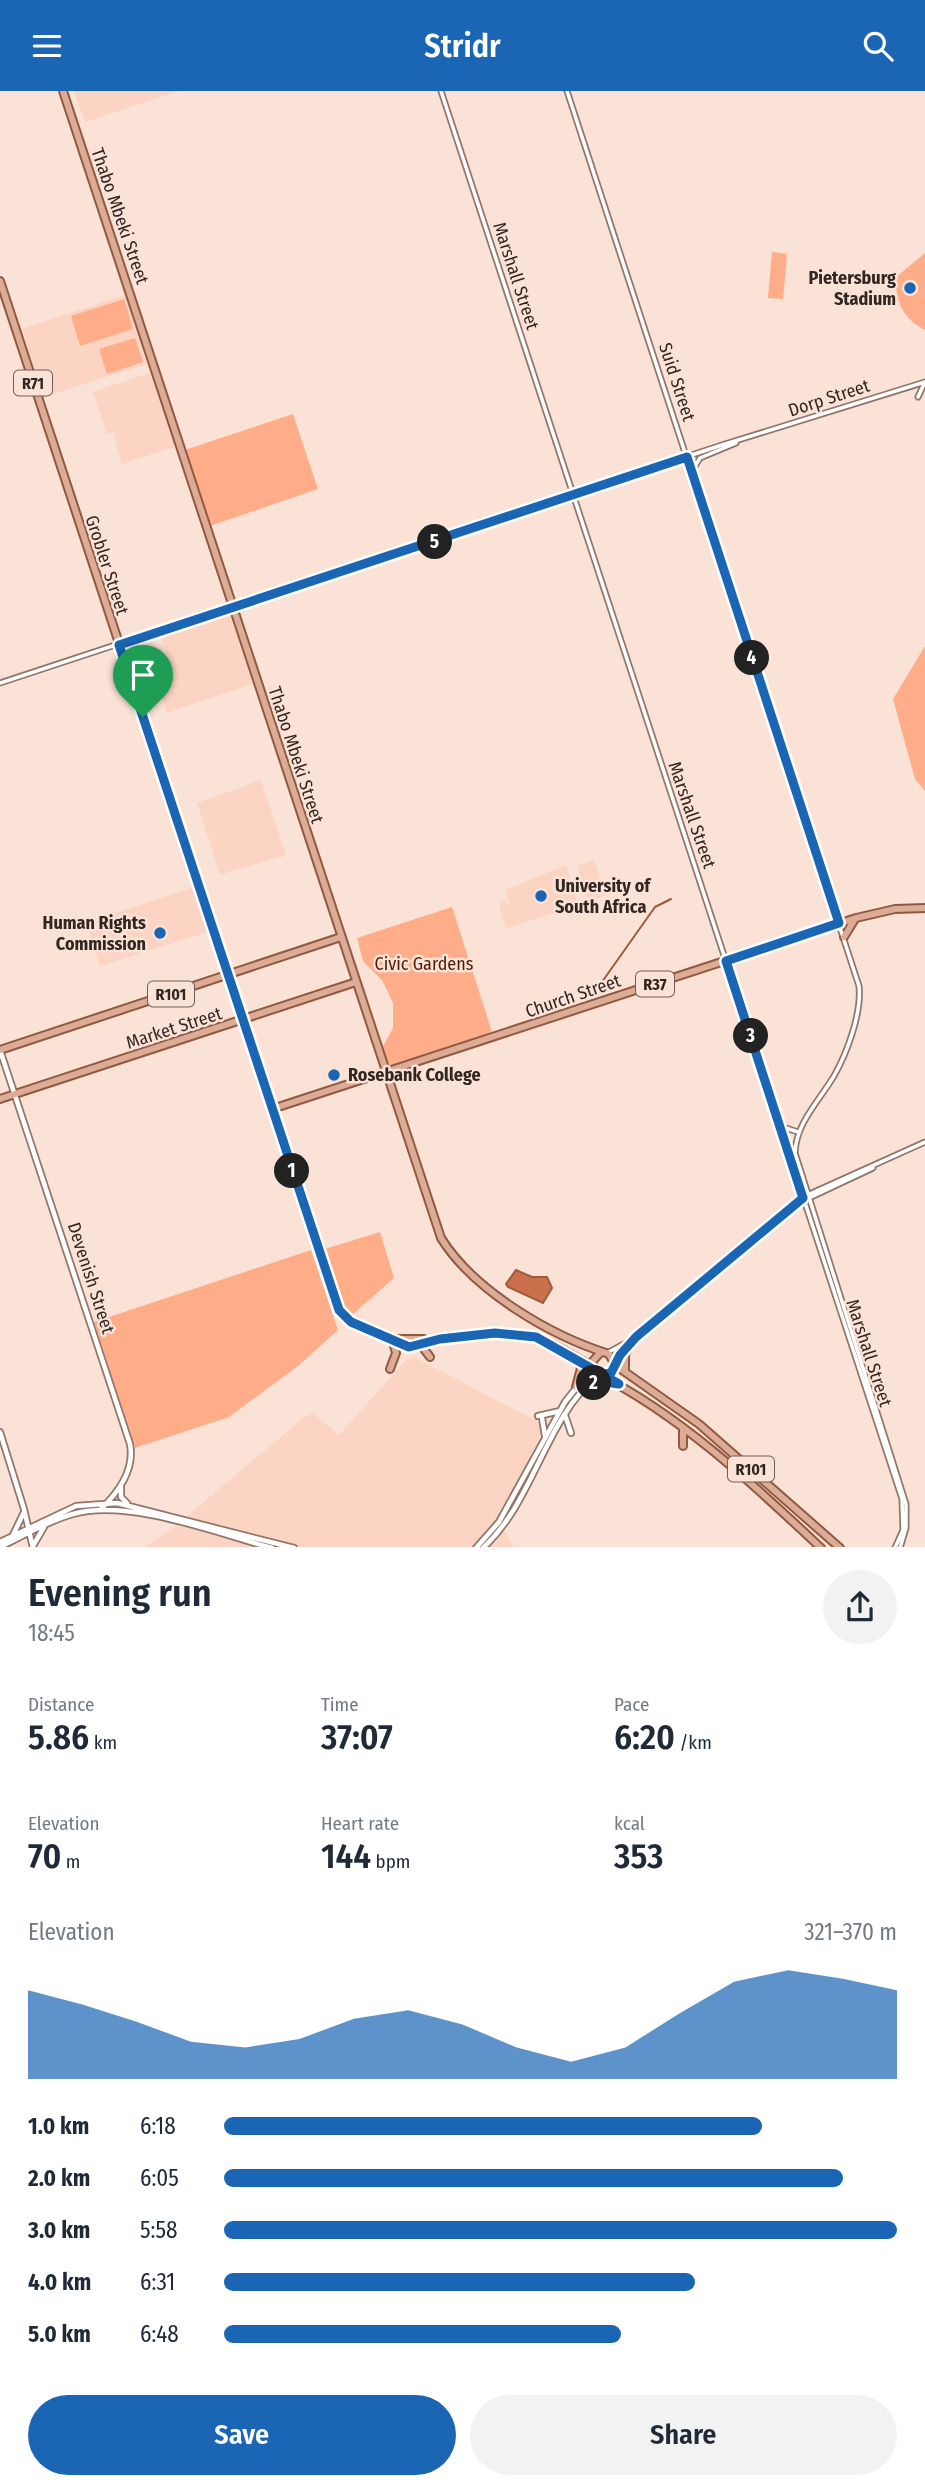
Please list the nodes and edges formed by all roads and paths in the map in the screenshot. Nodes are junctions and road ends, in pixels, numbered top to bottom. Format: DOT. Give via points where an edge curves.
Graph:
graph roads {
  1 [pos="63,91"];
  2 [pos="441,91"];
  3 [pos="567,91"];
  4 [pos="0,281"];
  5 [pos="925,382"];
  6 [pos="918,397"];
  7 [pos="741,440"];
  8 [pos="687,457"];
  9 [pos="692,471"];
  10 [pos="573,497"];
  11 [pos="233,607"];
  12 [pos="119,645"];
  13 [pos="0,683"];
  14 [pos="925,908"];
  15 [pos="856,918"];
  16 [pos="839,923"];
  17 [pos="341,937"];
  18 [pos="844,937"];
  19 [pos="726,961"];
  20 [pos="228,975"];
  21 [pos="356,982"];
  22 [pos="243,1020"];
  23 [pos="0,1050"];
  24 [pos="385,1073"];
  25 [pos="14,1094"];
  26 [pos="0,1099"];
  27 [pos="272,1109"];
  28 [pos="780,1126"];
  29 [pos="797,1132"];
  30 [pos="925,1142"];
  31 [pos="804,1199"];
  32 [pos="537,1319"];
  33 [pos="440,1339"];
  34 [pos="390,1340"];
  35 [pos="633,1340"];
  36 [pos="428,1341"];
  37 [pos="545,1341"];
  38 [pos="603,1353"];
  39 [pos="430,1357"];
  40 [pos="577,1357"];
  41 [pos="615,1364"];
  42 [pos="592,1367"];
  43 [pos="390,1369"];
  44 [pos="625,1372"];
  45 [pos="602,1375"];
  46 [pos="619,1384"];
  47 [pos="579,1387"];
  48 [pos="562,1413"];
  49 [pos="683,1429"];
  50 [pos="0,1432"];
  51 [pos="570,1433"];
  52 [pos="545,1437"];
  53 [pos="683,1445"];
  54 [pos="121,1485"];
  55 [pos="107,1503"];
  56 [pos="129,1508"];
  57 [pos="24,1509"];
  58 [pos="100,1510"];
  59 [pos="47,1524"];
  60 [pos="30,1530"];
  61 [pos="13,1536"];
  62 [pos="1,1545"];
  63 [pos="33,1547"];
  64 [pos="33,1547"];
  65 [pos="268,1547"];
  66 [pos="290,1547"];
  67 [pos="477,1547"];
  68 [pos="485,1547"];
  69 [pos="820,1547"];
  70 [pos="839,1547"];
  71 [pos="898,1547"];
  1 -- 11 [label="main road, Thabo Mbeki Street"];
  2 -- 10 [label="street, Marshall Street"];
  3 -- 8 [label="street, Suid Street"];
  4 -- 12 [label="main road, Grobler Street / R71"];
  5 -- 6 [label="street"];
  5 -- 7 [label="street, Dorp Street"];
  7 -- 8 [label="street, Dorp Street"];
  7 -- 9 [label="street, Dorp Street" via="700,458"];
  8 -- 9 [label="street, Suid Street"];
  8 -- 10 [label="street, Dorp Street"];
  9 -- 16 [label="street, Suid Street"];
  10 -- 11 [label="street, Dorp Street"];
  10 -- 19 [label="street, Marshall Street"];
  11 -- 12 [label="street, Dorp Street"];
  11 -- 17 [label="main road, Thabo Mbeki Street"];
  12 -- 13 [label="street, Dorp Street"];
  12 -- 20 [label="main road, Grobler Street / R71"];
  14 -- 15 [label="main road, Church Street / R37"];
  15 -- 16 [label="main road, Church Street / R37"];
  15 -- 18 [label="main road"];
  16 -- 18 [label="street, Suid Street"];
  16 -- 19 [label="main road, Church Street / R37"];
  17 -- 20 [label="main road, R101"];
  17 -- 21 [label="main road, Thabo Mbeki Street / R101"];
  18 -- 29 [label="street, Suid Street" via="859,986 858,1006 840,1064"];
  19 -- 24 [label="main road, Church Street / R37"];
  19 -- 28 [label="street, Marshall Street"];
  20 -- 22 [label="main road, Grobler Street / R71"];
  20 -- 23 [label="main road, R101"];
  21 -- 22 [label="main road, Market Street"];
  21 -- 24 [label="main road, Thabo Mbeki Street / R101"];
  22 -- 25 [label="main road, Market Street"];
  22 -- 27 [label="main road, Grobler Street / R101"];
  23 -- 25 [label="main road, Devenish Street"];
  24 -- 27 [label="main road, Church Street / R37"];
  24 -- 32 [label="main road, Thabo Mbeki Street / R101" via="436,1227 458,1263 493,1295"];
  25 -- 26 [label="main road, Market Street"];
  25 -- 54 [label="main road, Devenish Street" via="128,1436 130,1466"];
  27 -- 34 [label="main road, Grobler Street / R101" via="336,1304 346,1319"];
  28 -- 29 [label="street"];
  28 -- 31 [label="street, Marshall Street"];
  29 -- 31 [label="street" via="796,1163"];
  30 -- 31 [label="street"];
  31 -- 35 [label="street"];
  31 -- 71 [label="street, Marshall Street" via="906,1504 906,1528"];
  32 -- 37 [label="main road" via="546,1332"];
  32 -- 38 [label="main road, Thabo Mbeki Street / R101"];
  33 -- 34 [label="main road, Grobler Street / R101"];
  33 -- 36 [label="main road, Grobler Street / R101"];
  33 -- 37 [label="main road, Grobler Street / R101" via="505,1333"];
  34 -- 36 [label="main road, Grobler Street / R101" via="409,1347"];
  34 -- 43 [label="main road" via="396,1353"];
  35 -- 38 [label="street"];
  35 -- 41 [label="street"];
  35 -- 44 [label="main road" via="625,1355"];
  36 -- 39 [label="main road" via="423,1348"];
  37 -- 40 [label="main road, Grobler Street / R101"];
  38 -- 41 [label="main road, Thabo Mbeki Street / R101"];
  38 -- 42 [label="main road" via="593,1359"];
  40 -- 42 [label="main road, Grobler Street / R101"];
  40 -- 47 [label="main road"];
  41 -- 44 [label="main road, Thabo Mbeki Street / R101"];
  41 -- 45 [label="main road"];
  42 -- 45 [label="main road, R101"];
  42 -- 47 [label="main road"];
  44 -- 70 [label="main road, Thabo Mbeki Street / R101" via="699,1424"];
  45 -- 46 [label="main road, R101"];
  45 -- 47 [label="main road"];
  46 -- 47 [label="main road" via="600,1381"];
  46 -- 49 [label="main road, R101"];
  47 -- 48 [label="main road"];
  48 -- 51 [label="main road"];
  48 -- 52 [label="main road"];
  48 -- 52 [label="main road" via="540,1417"];
  48 -- 68 [label="main road" via="503,1525"];
  49 -- 53 [label="main road"];
  49 -- 69 [label="main road, R101"];
  50 -- 57 [label="main road"];
  52 -- 67 [label="main road" via="499,1522"];
  54 -- 55 [label="main road, Devenish Street"];
  54 -- 56 [label="main road" via="121,1497"];
  55 -- 56 [label="main road"];
  55 -- 58 [label="main road, Devenish Street"];
  55 -- 60 [label="main road" via="76,1506"];
  56 -- 58 [label="main road"];
  56 -- 65 [label="main road"];
  56 -- 66 [label="main road"];
  57 -- 60 [label="main road"];
  57 -- 61 [label="main road"];
  58 -- 59 [label="main road"];
  59 -- 60 [label="main road"];
  59 -- 64 [label="main road"];
  60 -- 61 [label="main road"];
  60 -- 62 [label="main road"];
  60 -- 63 [label="main road"];
  61 -- 62 [label="main road"];
}
